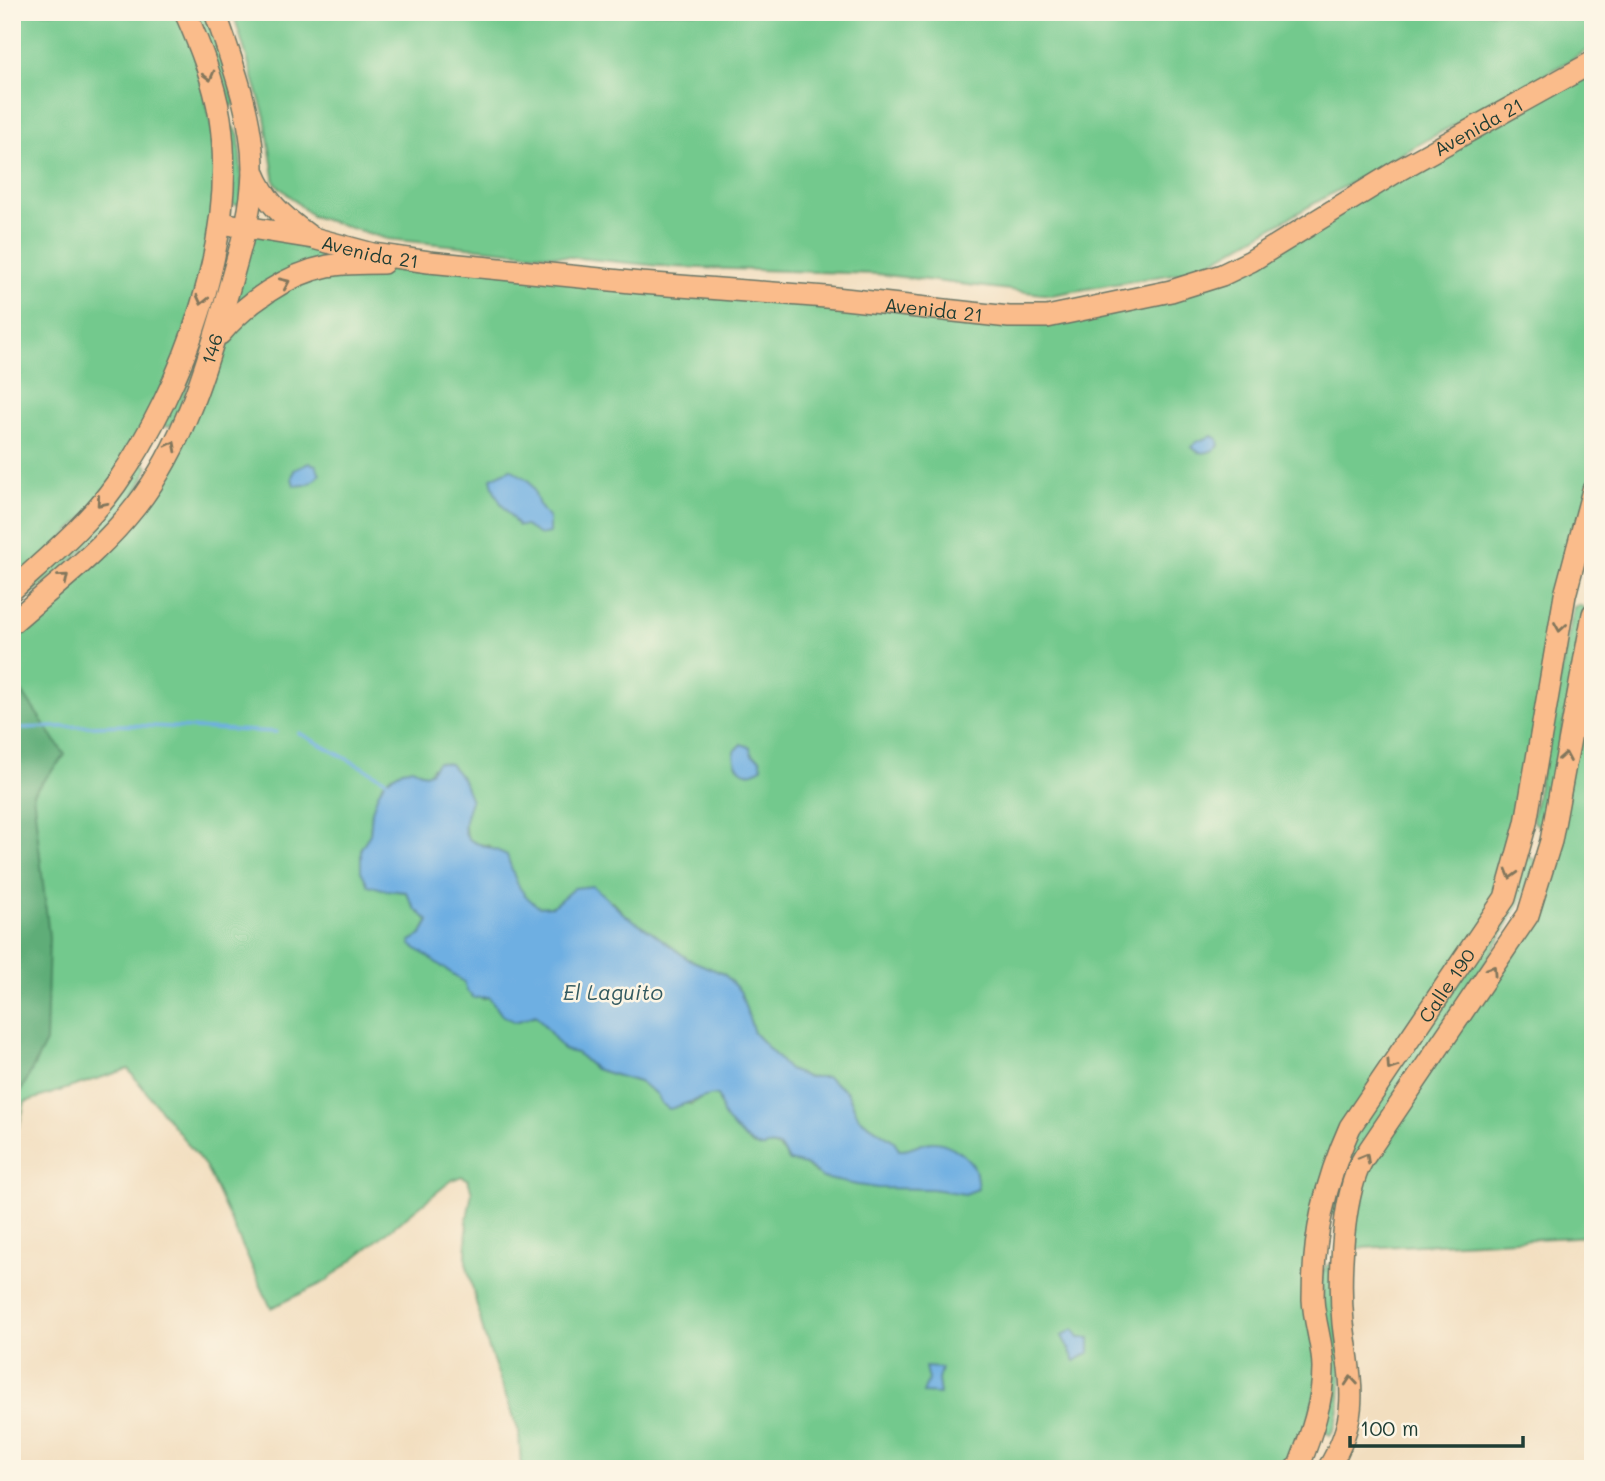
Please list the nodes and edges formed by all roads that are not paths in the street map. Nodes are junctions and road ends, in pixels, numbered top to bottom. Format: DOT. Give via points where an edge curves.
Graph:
graph roads {
  1 [pos="185,12"];
  2 [pos="215,12"];
  3 [pos="1593,62"];
  4 [pos="246,116"];
  5 [pos="220,117"];
  6 [pos="253,171"];
  7 [pos="220,223"];
  8 [pos="247,227"];
  9 [pos="313,238"];
  10 [pos="429,262"];
  11 [pos="214,341"];
  12 [pos="1591,501"];
  13 [pos="12,590"];
  14 [pos="1565,595"];
  15 [pos="1593,602"];
  16 [pos="1593,614"];
  17 [pos="12,623"];
  18 [pos="1522,836"];
  19 [pos="1551,841"];
  20 [pos="1298,1468"];
  21 [pos="1328,1469"];
  1 -- 5 [label="main road, 146, one-way" via="203,52"];
  2 -- 4 [label="main road, 146"];
  3 -- 10 [label="main road, Avenida 21" via="1223,275 1047,317"];
  4 -- 5 [label="main road"];
  4 -- 6 [label="main road, 146"];
  5 -- 7 [label="main road, 146"];
  6 -- 8 [label="main road, 146"];
  6 -- 9 [label="main road" via="270,203"];
  7 -- 8 [label="main road, Avenida 21"];
  7 -- 13 [label="main road, 146, one-way" via="199,316 147,433 116,485 70,537"];
  8 -- 9 [label="main road, Avenida 21"];
  8 -- 11 [label="main road, 146"];
  9 -- 10 [label="main road, Avenida 21" via="373,254"];
  11 -- 10 [label="main road, one-way" via="242,309 273,288 310,272 344,264"];
  17 -- 11 [label="main road, 146, one-way" via="79,566 137,504 172,447"];
  12 -- 14 [label="main road, Calle 190"];
  14 -- 15 [label="main road"];
  14 -- 18 [label="main road, Calle 190, one-way"];
  19 -- 16 [label="main road, Calle 190, one-way"];
  18 -- 19 [label="main road"];
  18 -- 20 [label="main road, Calle 190, one-way" via="1504,898 1350,1127 1333,1166 1322,1203 1313,1301 1323,1367 1311,1436"];
  21 -- 19 [label="main road, Calle 190, one-way" via="1351,1414 1343,1249 1357,1172 1528,915"];
}
